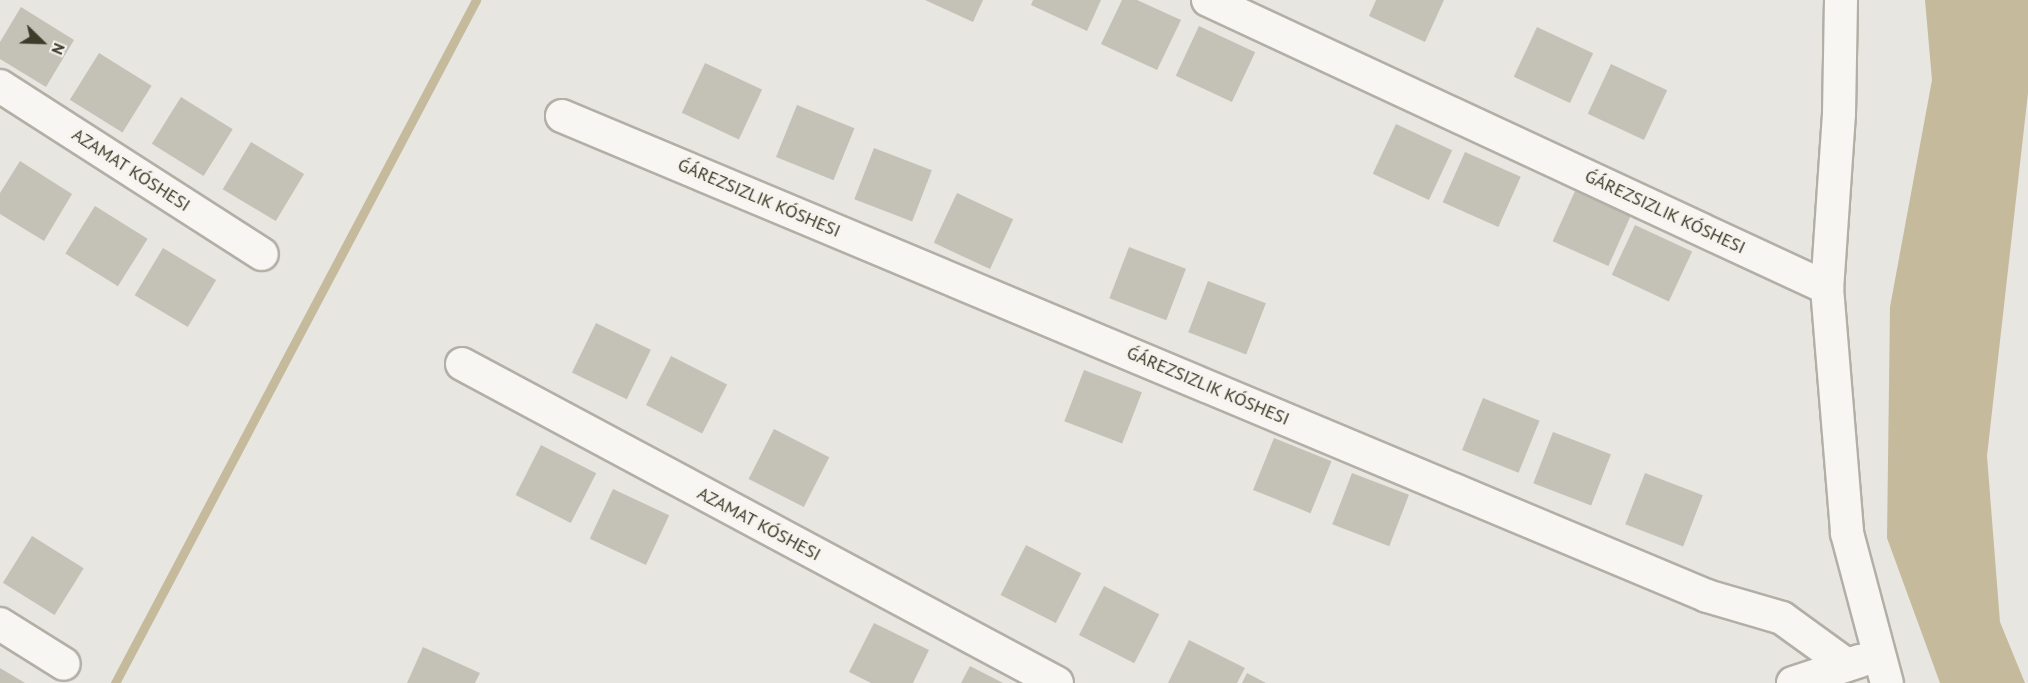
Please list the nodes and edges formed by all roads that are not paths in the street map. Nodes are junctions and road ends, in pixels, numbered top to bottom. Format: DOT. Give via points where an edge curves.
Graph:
graph roads {
  1 [pos="1208,0"];
  2 [pos="1841,0"];
  3 [pos="0,86"];
  4 [pos="562,116"];
  5 [pos="262,254"];
  6 [pos="1827,288"];
  7 [pos="462,364"];
  8 [pos="0,624"];
  9 [pos="64,664"];
  10 [pos="1846,665"];
  11 [pos="1883,669"];
  12 [pos="1057,683"];
  13 [pos="1792,683"];
  1 -- 6 [label="street, ǴÁREZSIZLIK KÓSHESI"];
  2 -- 6 [label="street" via="1839,114"];
  3 -- 5 [label="street, AZAMAT KÓSHESI"];
  4 -- 10 [label="street, ǴÁREZSIZLIK KÓSHESI" via="1707,596 1782,618"];
  6 -- 11 [label="street" via="1847,533"];
  7 -- 12 [label="street, AZAMAT KÓSHESI"];
  8 -- 9 [label="street"];
  10 -- 11 [label="street"];
  10 -- 13 [label="street"];
}
